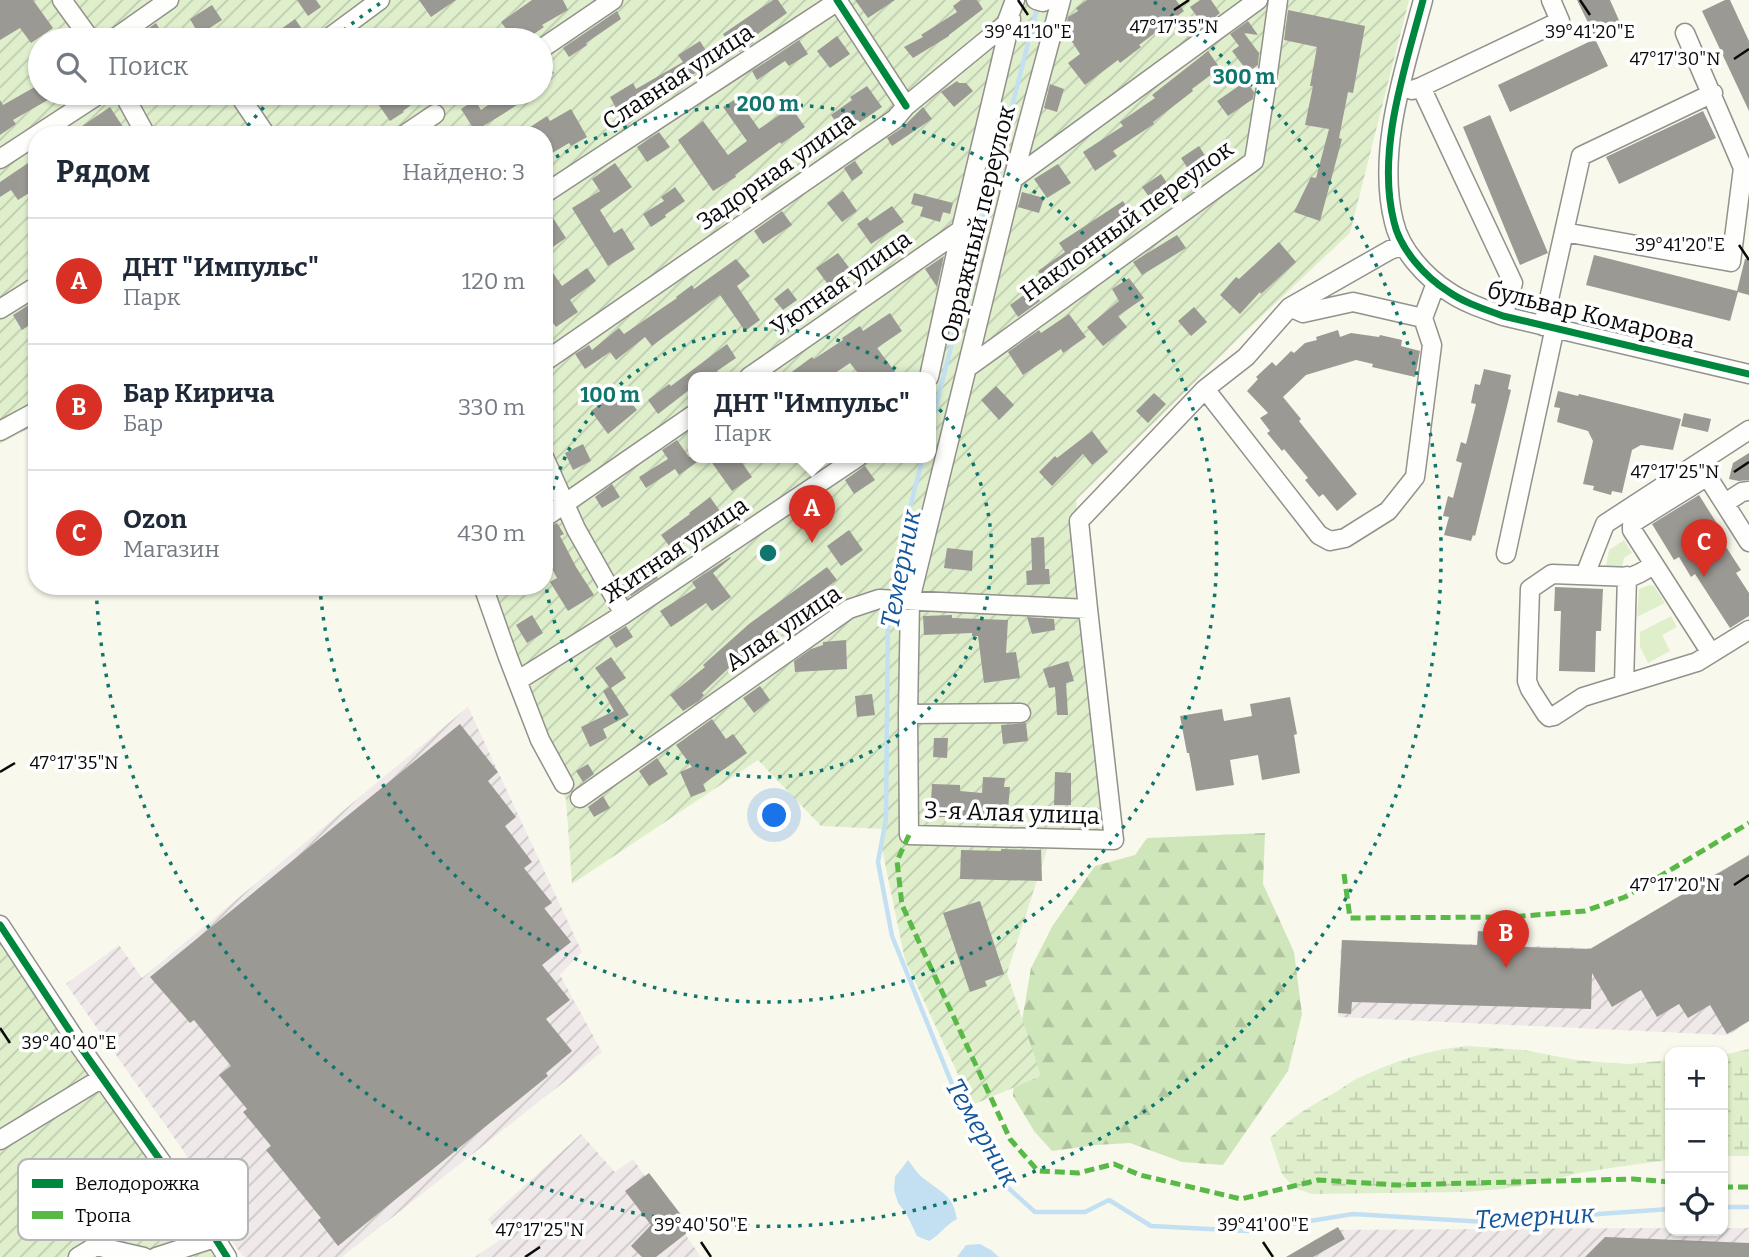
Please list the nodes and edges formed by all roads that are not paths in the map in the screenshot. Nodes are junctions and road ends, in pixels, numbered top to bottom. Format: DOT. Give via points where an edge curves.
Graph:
graph roads {
  1 [pos="62,0"];
  2 [pos="169,0"];
  3 [pos="380,0"];
  4 [pos="613,0"];
  5 [pos="1015,0"];
  6 [pos="1036,0"];
  7 [pos="1047,0"];
  8 [pos="1060,0"];
  9 [pos="1258,0"];
  10 [pos="1278,0"];
  11 [pos="1423,0"];
  12 [pos="1551,0"];
  13 [pos="837,1"];
  14 [pos="82,28"];
  15 [pos="129,28"];
  16 [pos="342,28"];
  17 [pos="1685,33"];
  18 [pos="553,41"];
  19 [pos="1421,87"];
  20 [pos="1398,91"];
  21 [pos="1713,93"];
  22 [pos="83,105"];
  23 [pos="130,105"];
  24 [pos="253,105"];
  25 [pos="906,106"];
  26 [pos="435,114"];
  27 [pos="50,126"];
  28 [pos="141,126"];
  29 [pos="262,126"];
  30 [pos="417,126"];
  31 [pos="28,141"];
  32 [pos="0,159"];
  33 [pos="1013,179"];
  34 [pos="553,188"];
  35 [pos="961,230"];
  36 [pos="1564,232"];
  37 [pos="1403,245"];
  38 [pos="1436,283"];
  39 [pos="28,292"];
  40 [pos="1290,307"];
  41 [pos="0,309"];
  42 [pos="1503,316"];
  43 [pos="1423,318"];
  44 [pos="1549,326"];
  45 [pos="553,356"];
  46 [pos="967,368"];
  47 [pos="756,372"];
  48 [pos="930,372"];
  49 [pos="1749,374"];
  50 [pos="1205,389"];
  51 [pos="28,416"];
  52 [pos="688,419"];
  53 [pos="1749,430"];
  54 [pos="0,431"];
  55 [pos="849,463"];
  56 [pos="553,476"];
  57 [pos="1749,491"];
  58 [pos="1725,503"];
  59 [pos="566,504"];
  60 [pos="553,512"];
  61 [pos="1749,541"];
  62 [pos="1506,554"];
  63 [pos="1654,565"];
  64 [pos="1585,575"];
  65 [pos="1627,576"];
  66 [pos="486,595"];
  67 [pos="910,600"];
  68 [pos="1088,609"];
  69 [pos="624,614"];
  70 [pos="1749,630"];
  71 [pos="1711,653"];
  72 [pos="517,681"];
  73 [pos="1625,684"];
  74 [pos="1021,713"];
  75 [pos="908,714"];
  76 [pos="564,785"];
  77 [pos="580,797"];
  78 [pos="909,835"];
  79 [pos="1,929"];
  80 [pos="102,1078"];
  81 [pos="0,1140"];
  82 [pos="159,1159"];
  83 [pos="209,1240"];
  84 [pos="216,1240"];
  85 [pos="78,1257"];
  86 [pos="144,1257"];
  87 [pos="156,1257"];
  88 [pos="227,1257"];
  1 -- 14 [label="street"];
  2 -- 15 [label="street"];
  3 -- 16 [label="street"];
  4 -- 18 [label="street"];
  5 -- 25 [label="street, Задорная улица" via="1006,24"];
  5 -- 35 [label="street, Овражный переулок"];
  6 -- 7 [label="street"];
  8 -- 33 [label="street, Овражный переулок"];
  9 -- 33 [label="street"];
  10 -- 46 [label="street, Наклонный переулок" via="1254,161"];
  11 -- 20 [label="street"];
  12 -- 19 [label="street" via="1560,21"];
  13 -- 25 [label="street"];
  13 -- 34 [label="street, Славная улица"];
  17 -- 21 [label="street"];
  19 -- 20 [label="street"];
  19 -- 42 [label="street" via="1513,283"];
  20 -- 37 [label="street" via="1389,173 1394,224"];
  21 -- 36 [label="street" via="1581,156"];
  21 -- 36 [label="street" via="1743,168 1731,262"];
  22 -- 27 [label="street"];
  23 -- 28 [label="street"];
  24 -- 29 [label="street"];
  25 -- 45 [label="street, Задорная улица" via="895,119"];
  26 -- 30 [label="street"];
  31 -- 32 [label="street"];
  33 -- 46 [label="street, Овражный переулок"];
  35 -- 47 [label="street, Уютная улица"];
  35 -- 48 [label="street, Овражный переулок"];
  36 -- 44 [label="street"];
  37 -- 38 [label="street, бульвар Комарова"];
  37 -- 40 [label="street"];
  38 -- 42 [label="street, бульвар Комарова" via="1472,305"];
  38 -- 43 [label="street"];
  39 -- 41 [label="street"];
  40 -- 43 [label="street" via="1303,313 1353,302"];
  40 -- 50 [label="street" via="1246,357"];
  42 -- 44 [label="street, бульвар Комарова"];
  43 -- 50 [label="street" via="1433,345 1415,477 1388,511 1345,538 1330,541 1319,536"];
  44 -- 49 [label="street, бульвар Комарова"];
  44 -- 62 [label="street"];
  46 -- 67 [label="street, Овражный переулок"];
  50 -- 68 [label="street" via="1079,521"];
  51 -- 54 [label="street"];
  52 -- 59 [label="street"];
  53 -- 64 [label="street" via="1605,524"];
  55 -- 69 [label="street, Житная улица"];
  56 -- 59 [label="street"];
  57 -- 58 [label="street"];
  58 -- 61 [label="street"];
  58 -- 63 [label="street" via="1706,477 1634,522 1632,530"];
  59 -- 60 [label="street"];
  59 -- 69 [label="street"];
  63 -- 65 [label="street"];
  63 -- 71 [label="street"];
  64 -- 65 [label="street"];
  64 -- 73 [label="street" via="1552,574 1530,589 1528,685 1549,717 1583,697"];
  65 -- 73 [label="street"];
  66 -- 72 [label="street"];
  67 -- 68 [label="street, Алая улица"];
  67 -- 75 [label="street, Овражный переулок"];
  67 -- 77 [label="street, Алая улица" via="879,599 849,609"];
  68 -- 78 [label="street, 3-я Алая улица" via="1114,840"];
  69 -- 72 [label="street, Житная улица"];
  70 -- 71 [label="street"];
  71 -- 73 [label="street" via="1697,662"];
  72 -- 76 [label="street"];
  74 -- 75 [label="street"];
  75 -- 78 [label="street, Овражный переулок"];
  79 -- 80 [label="street"];
  80 -- 81 [label="street"];
  80 -- 82 [label="street"];
  83 -- 87 [label="street"];
  84 -- 88 [label="street"];
  85 -- 86 [label="street" via="96,1245"];
}
